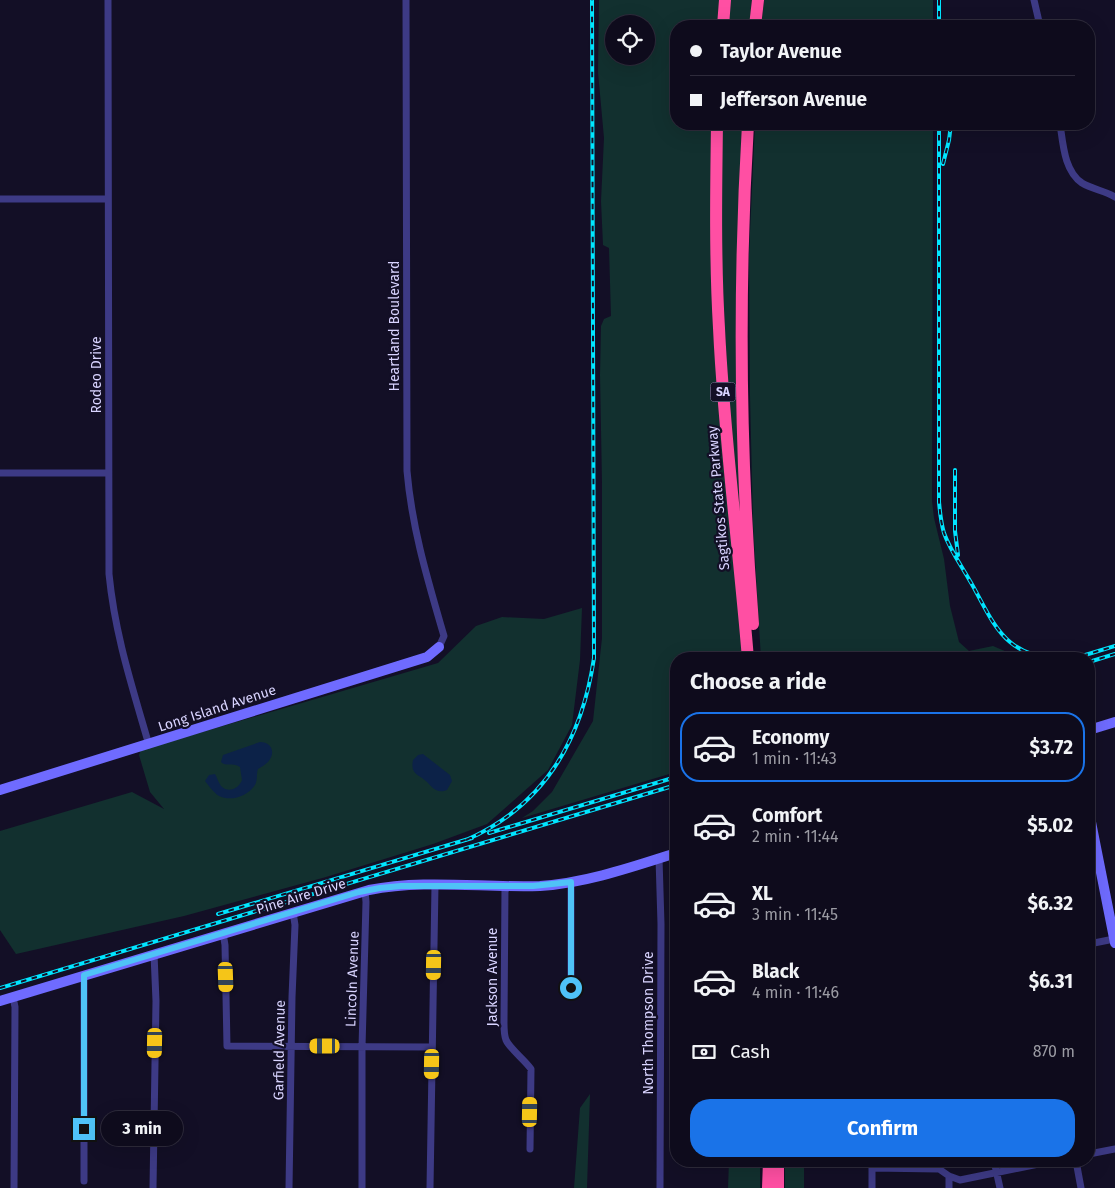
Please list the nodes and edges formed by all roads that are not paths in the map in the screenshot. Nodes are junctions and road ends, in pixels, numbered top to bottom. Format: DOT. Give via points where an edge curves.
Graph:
graph roads {
  1 [pos="108,0"];
  2 [pos="406,0"];
  3 [pos="725,0"];
  4 [pos="758,0"];
  5 [pos="1034,0"];
  6 [pos="723,20"];
  7 [pos="756,20"];
  8 [pos="1039,20"];
  9 [pos="718,130"];
  10 [pos="748,130"];
  11 [pos="1061,130"];
  12 [pos="1115,197"];
  13 [pos="0,199"];
  14 [pos="108,199"];
  15 [pos="0,473"];
  16 [pos="108,473"];
  17 [pos="439,647"];
  18 [pos="747,652"];
  19 [pos="756,652"];
  20 [pos="1115,722"];
  21 [pos="1095,728"];
  22 [pos="149,745"];
  23 [pos="0,790"];
  24 [pos="1095,842"];
  25 [pos="670,855"];
  26 [pos="660,858"];
  27 [pos="571,882"];
  28 [pos="436,885"];
  29 [pos="505,886"];
  30 [pos="365,891"];
  31 [pos="293,912"];
  32 [pos="223,933"];
  33 [pos="1115,941"];
  34 [pos="1095,943"];
  35 [pos="154,954"];
  36 [pos="84,975"];
  37 [pos="571,988"];
  38 [pos="13,997"];
  39 [pos="0,1001"];
  40 [pos="292,1046"];
  41 [pos="362,1046"];
  42 [pos="432,1047"];
  43 [pos="530,1149"];
  44 [pos="1115,1149"];
  45 [pos="1095,1153"];
  46 [pos="769,1167"];
  47 [pos="778,1167"];
  48 [pos="872,1167"];
  49 [pos="906,1167"];
  50 [pos="995,1167"];
  51 [pos="1022,1167"];
  52 [pos="1077,1167"];
  53 [pos="996,1172"];
  54 [pos="949,1176"];
  55 [pos="84,1181"];
  56 [pos="14,1188"];
  57 [pos="153,1188"];
  58 [pos="289,1188"];
  59 [pos="362,1188"];
  60 [pos="430,1188"];
  61 [pos="660,1188"];
  62 [pos="768,1188"];
  63 [pos="778,1188"];
  64 [pos="872,1188"];
  65 [pos="949,1188"];
  66 [pos="1000,1188"];
  67 [pos="1082,1188"];
  1 -- 14 [label="street, Rodeo Drive"];
  2 -- 17 [label="street, Heartland Boulevard" via="407,471 414,529 444,636"];
  3 -- 6 [label="highway"];
  4 -- 7 [label="highway"];
  5 -- 8 [label="street"];
  9 -- 18 [label="highway, Sagtikos State Parkway / SA" via="719,328"];
  10 -- 19 [label="highway, Sagtikos State Parkway / SA" via="742,384"];
  11 -- 12 [label="street" via="1067,162 1074,175 1082,183"];
  13 -- 14 [label="street"];
  14 -- 16 [label="street, Rodeo Drive"];
  15 -- 16 [label="street"];
  16 -- 22 [label="street, Rodeo Drive" via="112,602 122,652"];
  17 -- 22 [label="street, Long Island Avenue" via="427,657"];
  20 -- 21 [label="street"];
  22 -- 23 [label="street, Long Island Avenue"];
  24 -- 33 [label="street"];
  25 -- 26 [label="street, Pine Aire Drive"];
  26 -- 27 [label="street, Pine Aire Drive"];
  26 -- 61 [label="street, North Thompson Drive"];
  27 -- 29 [label="street, Pine Aire Drive"];
  27 -- 37 [label="street"];
  28 -- 29 [label="street, Pine Aire Drive"];
  28 -- 30 [label="street, Pine Aire Drive" via="394,886"];
  28 -- 42 [label="street"];
  29 -- 43 [label="street, Jackson Avenue" via="504,1023 506,1039 531,1069"];
  30 -- 31 [label="street, Pine Aire Drive"];
  30 -- 41 [label="street, Lincoln Avenue"];
  31 -- 32 [label="street, Pine Aire Drive"];
  31 -- 40 [label="street, Garfield Avenue" via="296,925"];
  32 -- 35 [label="street, Pine Aire Drive"];
  32 -- 40 [label="street" via="227,1046"];
  33 -- 34 [label="street"];
  35 -- 36 [label="street, Pine Aire Drive"];
  35 -- 57 [label="street"];
  36 -- 38 [label="street, Pine Aire Drive"];
  36 -- 55 [label="street"];
  38 -- 39 [label="street, Pine Aire Drive"];
  38 -- 56 [label="street"];
  40 -- 41 [label="street"];
  40 -- 58 [label="street, Garfield Avenue"];
  41 -- 42 [label="street"];
  41 -- 59 [label="street, Lincoln Avenue"];
  42 -- 60 [label="street"];
  44 -- 45 [label="street"];
  46 -- 62 [label="highway"];
  47 -- 63 [label="highway"];
  48 -- 64 [label="street"];
  49 -- 54 [label="street" via="939,1169"];
  50 -- 53 [label="street"];
  51 -- 53 [label="street"];
  52 -- 67 [label="street"];
  53 -- 54 [label="street" via="960,1180"];
  53 -- 66 [label="street"];
  54 -- 65 [label="street"];
}
